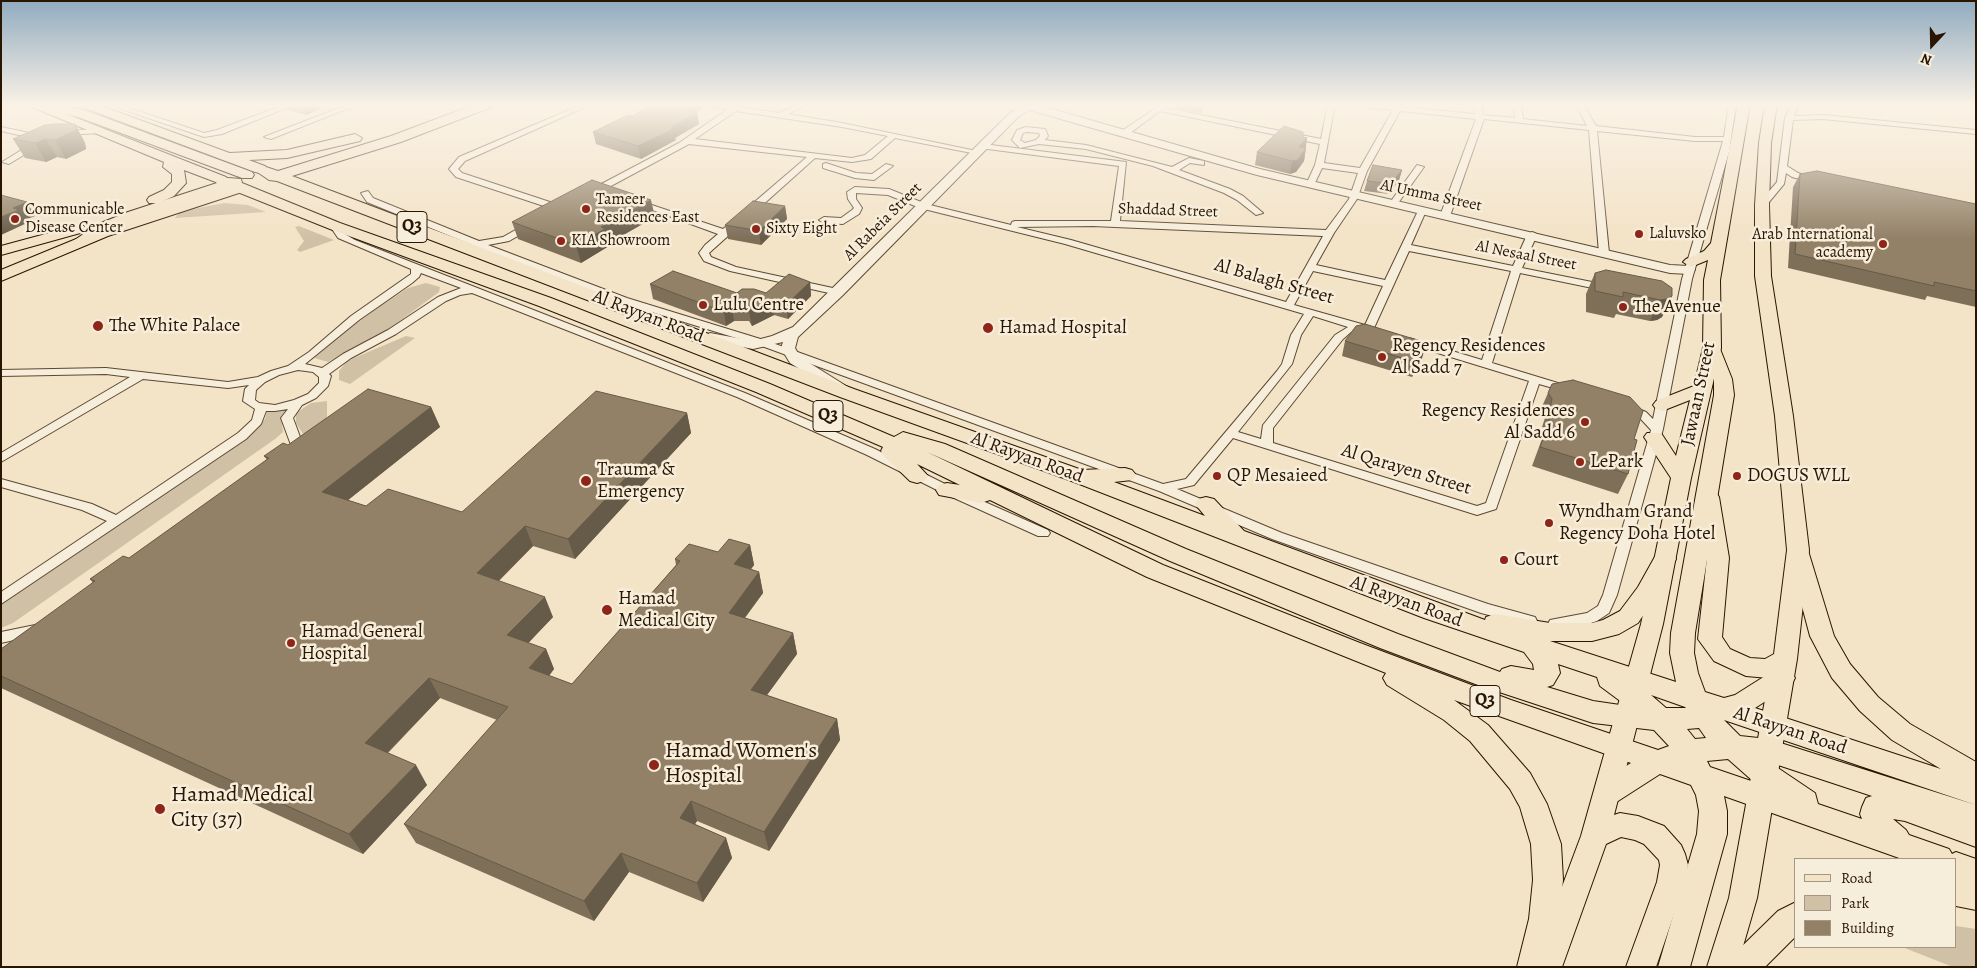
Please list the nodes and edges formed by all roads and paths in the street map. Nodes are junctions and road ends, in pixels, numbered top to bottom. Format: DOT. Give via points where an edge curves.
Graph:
graph roads {
  1 [pos="26,149"];
  2 [pos="144,149"];
  3 [pos="175,149"];
  4 [pos="213,149"];
  5 [pos="326,149"];
  6 [pos="339,149"];
  7 [pos="343,149"];
  8 [pos="343,149"];
  9 [pos="351,149"];
  10 [pos="485,149"];
  11 [pos="674,149"];
  12 [pos="762,149"];
  13 [pos="877,149"];
  14 [pos="980,149"];
  15 [pos="1029,149"];
  16 [pos="1096,149"];
  17 [pos="1172,149"];
  18 [pos="1322,149"];
  19 [pos="1375,149"];
  20 [pos="1468,149"];
  21 [pos="1595,149"];
  22 [pos="1721,149"];
  23 [pos="1726,149"];
  24 [pos="1730,149"];
  25 [pos="1766,149"];
  26 [pos="1785,149"];
  27 [pos="1725,152"];
  28 [pos="814,155"];
  29 [pos="230,157"];
  30 [pos="868,157"];
  31 [pos="171,160"];
  32 [pos="4,161"];
  33 [pos="1201,162"];
  34 [pos="1319,165"];
  35 [pos="826,166"];
  36 [pos="889,166"];
  37 [pos="1420,166"];
  38 [pos="1783,167"];
  39 [pos="1173,170"];
  40 [pos="1363,171"];
  41 [pos="855,175"];
  42 [pos="251,178"];
  43 [pos="1782,179"];
  44 [pos="1809,179"];
  45 [pos="1827,182"];
  46 [pos="1310,185"];
  47 [pos="855,190"];
  48 [pos="1353,196"];
  49 [pos="336,198"];
  50 [pos="584,198"];
  51 [pos="626,199"];
  52 [pos="154,200"];
  53 [pos="365,201"];
  54 [pos="1392,204"];
  55 [pos="1762,205"];
  56 [pos="923,206"];
  57 [pos="171,209"];
  58 [pos="294,209"];
  59 [pos="396,209"];
  60 [pos="1422,210"];
  61 [pos="1259,213"];
  62 [pos="1445,216"];
  63 [pos="824,220"];
  64 [pos="1115,224"];
  65 [pos="335,226"];
  66 [pos="1006,226"];
  67 [pos="725,233"];
  68 [pos="1329,233"];
  69 [pos="1532,235"];
  70 [pos="79,236"];
  71 [pos="506,239"];
  72 [pos="1719,244"];
  73 [pos="1405,247"];
  74 [pos="487,250"];
  75 [pos="1,251"];
  76 [pos="1604,253"];
  77 [pos="1,265"];
  78 [pos="416,267"];
  79 [pos="1310,267"];
  80 [pos="1516,269"];
  81 [pos="1689,270"];
  82 [pos="1,276"];
  83 [pos="1388,284"];
  84 [pos="400,288"];
  85 [pos="471,290"];
  86 [pos="1614,290"];
  87 [pos="838,292"];
  88 [pos="442,299"];
  89 [pos="545,302"];
  90 [pos="1289,306"];
  91 [pos="1310,312"];
  92 [pos="1364,328"];
  93 [pos="796,330"];
  94 [pos="686,332"];
  95 [pos="763,344"];
  96 [pos="1712,348"];
  97 [pos="791,354"];
  98 [pos="1486,365"];
  99 [pos="291,368"];
  100 [pos="1,373"];
  101 [pos="323,373"];
  102 [pos="141,375"];
  103 [pos="1535,379"];
  104 [pos="261,380"];
  105 [pos="222,385"];
  106 [pos="1700,390"];
  107 [pos="1578,392"];
  108 [pos="847,393"];
  109 [pos="248,397"];
  110 [pos="298,403"];
  111 [pos="1662,405"];
  112 [pos="261,408"];
  113 [pos="868,432"];
  114 [pos="1655,433"];
  115 [pos="1231,434"];
  116 [pos="1268,446"];
  117 [pos="1,458"];
  118 [pos="280,464"];
  119 [pos="1125,475"];
  120 [pos="918,476"];
  121 [pos="1076,476"];
  122 [pos="1,477"];
  123 [pos="1681,478"];
  124 [pos="1,482"];
  125 [pos="1190,482"];
  126 [pos="17,485"];
  127 [pos="1163,488"];
  128 [pos="947,490"];
  129 [pos="1708,492"];
  130 [pos="1201,502"];
  131 [pos="1022,508"];
  132 [pos="117,521"];
  133 [pos="1043,532"];
  134 [pos="1240,539"];
  135 [pos="1798,550"];
  136 [pos="1665,559"];
  137 [pos="1256,588"];
  138 [pos="1,599"];
  139 [pos="1433,612"];
  140 [pos="1565,624"];
  141 [pos="50,626"];
  142 [pos="1,638"];
  143 [pos="1534,647"];
  144 [pos="1351,650"];
  145 [pos="1784,668"];
  146 [pos="1633,698"];
  147 [pos="1708,709"];
  148 [pos="1661,720"];
  149 [pos="1620,747"];
  150 [pos="1732,748"];
  151 [pos="1658,761"];
  152 [pos="1766,762"];
  153 [pos="1695,764"];
  154 [pos="1976,776"];
  155 [pos="1608,792"];
  156 [pos="1976,793"];
  157 [pos="1976,818"];
  158 [pos="1976,834"];
  159 [pos="1595,836"];
  160 [pos="1909,848"];
  161 [pos="1935,858"];
  162 [pos="1957,866"];
  163 [pos="1976,873"];
  164 [pos="1957,892"];
  165 [pos="1976,896"];
  166 [pos="1794,919"];
  167 [pos="1533,967"];
  168 [pos="1547,967"];
  169 [pos="1641,967"];
  170 [pos="1674,967"];
  171 [pos="1722,967"];
  172 [pos="1744,967"];
  1 -- 32 [label="street"];
  2 -- 31 [label="main road, Al Rayyan Road / Q3"];
  3 -- 42 [label="highway"];
  4 -- 29 [label="main road, Al Rayyan Road / Q3"];
  5 -- 29 [label="highway" via="256,158"];
  6 -- 42 [label="highway"];
  7 -- 42 [label="highway"];
  8 -- 42 [label="highway"];
  9 -- 49 [label="highway" via="322,176 323,183 334,190"];
  10 -- 71 [label="street" via="462,159 453,169 458,175 566,207"];
  11 -- 50 [label="street" via="603,191"];
  12 -- 28 [label="street"];
  13 -- 30 [label="street"];
  14 -- 56 [label="street, Al Rabeia Street"];
  15 -- 64 [label="street" via="1123,164"];
  16 -- 39 [label="street"];
  17 -- 46 [label="street, Al Umma Street"];
  18 -- 34 [label="street"];
  19 -- 40 [label="street"];
  20 -- 62 [label="street"];
  21 -- 76 [label="street"];
  22 -- 27 [label="street"];
  23 -- 27 [label="street, Jawaan Street"];
  24 -- 72 [label="main road, Jawaan Street"];
  25 -- 55 [label="main road"];
  26 -- 38 [label="street"];
  27 -- 81 [label="street, Jawaan Street"];
  28 -- 30 [label="street" via="852,160"];
  28 -- 67 [label="street"];
  29 -- 42 [label="main road, Al Rayyan Road / Q3"];
  30 -- 41 [label="street"];
  31 -- 42 [label="main road, Al Rayyan Road / Q3"];
  31 -- 52 [label="main road" via="170,166 179,172 179,183 169,193"];
  33 -- 39 [label="street" via="1189,160"];
  34 -- 40 [label="street"];
  34 -- 46 [label="street"];
  35 -- 41 [label="street"];
  36 -- 41 [label="street" via="874,177"];
  37 -- 54 [label="street"];
  38 -- 43 [label="street"];
  38 -- 44 [label="street"];
  39 -- 61 [label="street" via="1240,198"];
  40 -- 48 [label="street"];
  41 -- 47 [label="street" via="848,184"];
  42 -- 49 [label="highway, Al Rayyan Road / Q3"];
  42 -- 52 [label="main road"];
  42 -- 57 [label="main road"];
  42 -- 58 [label="highway, Al Rayyan Road / Q3"];
  42 -- 70 [label="highway" via="133,215"];
  42 -- 74 [label="highway" via="422,243"];
  43 -- 44 [label="street"];
  43 -- 55 [label="street" via="1777,190"];
  44 -- 45 [label="street"];
  46 -- 48 [label="street, Al Umma Street"];
  47 -- 56 [label="street, Al Balagh Street" via="888,192"];
  47 -- 63 [label="street" via="851,192 858,208 856,212 843,221"];
  48 -- 54 [label="street, Al Umma Street"];
  48 -- 68 [label="street"];
  49 -- 53 [label="highway, Al Rayyan Road / Q3"];
  51 -- 67 [label="street"];
  52 -- 70 [label="main road"];
  53 -- 59 [label="highway"];
  53 -- 74 [label="highway, Al Rayyan Road / Q3"];
  54 -- 60 [label="street, Al Umma Street"];
  55 -- 135 [label="main road" via="1763,276 1784,416"];
  56 -- 66 [label="street, Al Balagh Street"];
  56 -- 87 [label="street, Al Rabeia Street"];
  57 -- 58 [label="highway" via="236,199"];
  57 -- 70 [label="main road"];
  58 -- 65 [label="highway, Al Rayyan Road / Q3"];
  59 -- 74 [label="street, Al Rayyan Road"];
  60 -- 62 [label="street, Al Umma Street"];
  60 -- 73 [label="street"];
  62 -- 69 [label="street, Al Umma Street"];
  64 -- 66 [label="street, Shaddad Street"];
  64 -- 68 [label="street, Shaddad Street"];
  65 -- 78 [label="street, Al Rayyan Road" via="346,239"];
  65 -- 89 [label="highway, Al Rayyan Road / Q3"];
  66 -- 90 [label="street, Al Balagh Street"];
  67 -- 87 [label="street" via="705,250 707,259 744,272"];
  68 -- 79 [label="street"];
  69 -- 76 [label="street, Al Umma Street"];
  69 -- 80 [label="street"];
  70 -- 75 [label="main road"];
  70 -- 77 [label="main road"];
  70 -- 82 [label="main road"];
  71 -- 74 [label="street"];
  71 -- 74 [label="street"];
  72 -- 81 [label="main road"];
  72 -- 96 [label="main road, Jawaan Street" via="1712,280"];
  73 -- 80 [label="street, Al Nesaal Street"];
  73 -- 83 [label="street"];
  74 -- 94 [label="highway, Al Rayyan Road / Q3"];
  74 -- 95 [label="street, Al Rayyan Road" via="623,300"];
  76 -- 81 [label="street, Al Umma Street" via="1670,269"];
  78 -- 84 [label="street" via="416,274"];
  78 -- 85 [label="street, Al Rayyan Road"];
  79 -- 83 [label="street"];
  79 -- 90 [label="street"];
  80 -- 86 [label="street, Al Nesaal Street"];
  80 -- 98 [label="street"];
  81 -- 111 [label="street, Jawaan Street"];
  83 -- 92 [label="street"];
  84 -- 88 [label="street" via="425,281 438,282 446,287"];
  84 -- 99 [label="street"];
  85 -- 88 [label="street"];
  85 -- 89 [label="street"];
  85 -- 120 [label="street, Al Rayyan Road" via="741,395"];
  87 -- 93 [label="street, Al Rabeia Street"];
  88 -- 101 [label="street"];
  89 -- 113 [label="highway, Al Rayyan Road / Q3"];
  90 -- 91 [label="street, Al Balagh Street"];
  91 -- 92 [label="street, Al Balagh Street"];
  91 -- 115 [label="street" via="1296,335 1284,369"];
  92 -- 98 [label="street, Al Balagh Street"];
  92 -- 116 [label="street" via="1347,330 1339,337 1267,428"];
  93 -- 95 [label="street, Al Rabeia Street"];
  93 -- 97 [label="street" via="788,343"];
  94 -- 95 [label="street, Al Rabeia Street" via="740,344"];
  94 -- 108 [label="highway, Al Rayyan Road / Q3"];
  95 -- 97 [label="street, Al Rayyan Road"];
  96 -- 106 [label="main road, Jawaan Street"];
  96 -- 129 [label="highway" via="1723,379 1724,396"];
  97 -- 108 [label="street" via="802,365"];
  97 -- 119 [label="street, Al Rayyan Road"];
  98 -- 103 [label="street, Al Balagh Street"];
  99 -- 101 [label="street" via="311,368"];
  99 -- 104 [label="street"];
  100 -- 102 [label="street" via="92,370"];
  101 -- 110 [label="street" via="325,380 321,388"];
  102 -- 105 [label="street"];
  102 -- 117 [label="street"];
  103 -- 107 [label="street, Al Balagh Street"];
  103 -- 116 [label="street, Al Qarayen Street" via="1490,506 1484,509 1470,510"];
  104 -- 105 [label="street"];
  104 -- 109 [label="street"];
  105 -- 109 [label="street"];
  106 -- 111 [label="main road"];
  106 -- 123 [label="main road, Jawaan Street"];
  108 -- 121 [label="highway, Al Rayyan Road / Q3"];
  109 -- 112 [label="street" via="252,404"];
  110 -- 112 [label="street"];
  110 -- 118 [label="street" via="287,418 297,448"];
  111 -- 114 [label="street, Jawaan Street"];
  111 -- 114 [label="street" via="1644,408 1612,403 1642,414"];
  112 -- 132 [label="street" via="257,421 242,436"];
  113 -- 120 [label="highway"];
  113 -- 131 [label="highway, Al Rayyan Road / Q3"];
  113 -- 137 [label="highway" via="938,448"];
  114 -- 123 [label="main road"];
  114 -- 140 [label="street, Jawaan Street" via="1604,609 1582,621"];
  115 -- 116 [label="street, Al Qarayen Street"];
  115 -- 125 [label="street"];
  119 -- 121 [label="highway"];
  119 -- 127 [label="street, Al Rayyan Road"];
  120 -- 128 [label="street, Al Rayyan Road"];
  121 -- 134 [label="highway, Al Rayyan Road / Q3"];
  122 -- 126 [label="street"];
  123 -- 136 [label="main road, Jawaan Street"];
  124 -- 126 [label="street"];
  125 -- 127 [label="street"];
  125 -- 130 [label="street"];
  126 -- 132 [label="street" via="67,503 80,512"];
  127 -- 130 [label="street, Al Rayyan Road"];
  128 -- 131 [label="highway"];
  128 -- 133 [label="street, Al Rayyan Road"];
  129 -- 145 [label="main road" via="1718,558 1710,639 1722,655 1746,667"];
  129 -- 147 [label="highway" via="1682,653 1685,672"];
  130 -- 134 [label="highway"];
  130 -- 140 [label="street, Al Rayyan Road" via="1277,536 1486,609 1523,620"];
  131 -- 144 [label="highway, Al Rayyan Road / Q3" via="1155,570"];
  132 -- 138 [label="street"];
  134 -- 139 [label="highway, Al Rayyan Road / Q3"];
  135 -- 145 [label="main road"];
  135 -- 154 [label="highway" via="1822,636 1841,671 1869,704 1901,732"];
  136 -- 139 [label="highway" via="1629,616 1610,627 1592,632 1550,632"];
  136 -- 146 [label="main road, Jawaan Street"];
  137 -- 143 [label="highway" via="1381,627 1523,680 1538,680 1547,673 1546,662"];
  137 -- 146 [label="highway" via="1487,678 1593,712"];
  139 -- 143 [label="highway, Al Rayyan Road / Q3"];
  141 -- 142 [label="street"];
  143 -- 146 [label="highway, Al Rayyan Road / Q3" via="1585,664"];
  144 -- 149 [label="highway, Al Rayyan Road / Q3" via="1468,695"];
  144 -- 167 [label="highway" via="1452,712 1479,733 1520,781 1533,804 1546,844 1548,880 1544,919"];
  145 -- 147 [label="highway" via="1763,692"];
  145 -- 152 [label="main road"];
  146 -- 147 [label="highway, Al Rayyan Road / Q3"];
  146 -- 148 [label="highway"];
  146 -- 149 [label="main road, Jawaan Street"];
  147 -- 148 [label="highway"];
  147 -- 150 [label="highway"];
  147 -- 152 [label="highway, Al Rayyan Road / Q3"];
  148 -- 153 [label="highway"];
  149 -- 151 [label="highway, Al Rayyan Road / Q3"];
  149 -- 155 [label="main road, Jawaan Street"];
  150 -- 152 [label="highway"];
  150 -- 153 [label="highway"];
  151 -- 153 [label="highway, Al Rayyan Road / Q3"];
  151 -- 155 [label="highway"];
  152 -- 153 [label="highway, Al Rayyan Road / Q3"];
  152 -- 156 [label="highway, Al Rayyan Road / Q3"];
  152 -- 157 [label="highway"];
  152 -- 160 [label="highway, Al Rayyan Road / Q3" via="1836,823"];
  152 -- 171 [label="main road" via="1742,898"];
  153 -- 170 [label="highway" via="1713,812 1712,834"];
  155 -- 159 [label="main road, Jawaan Street"];
  158 -- 160 [label="highway" via="1905,809 1876,807 1874,814 1878,826"];
  159 -- 168 [label="main road, Jawaan Street"];
  159 -- 169 [label="main road" via="1620,825 1638,828 1654,835 1670,854 1674,865"];
  160 -- 161 [label="highway, Al Rayyan Road / Q3"];
  162 -- 163 [label="highway"];
  164 -- 165 [label="highway"];
  166 -- 172 [label="highway"];
}
